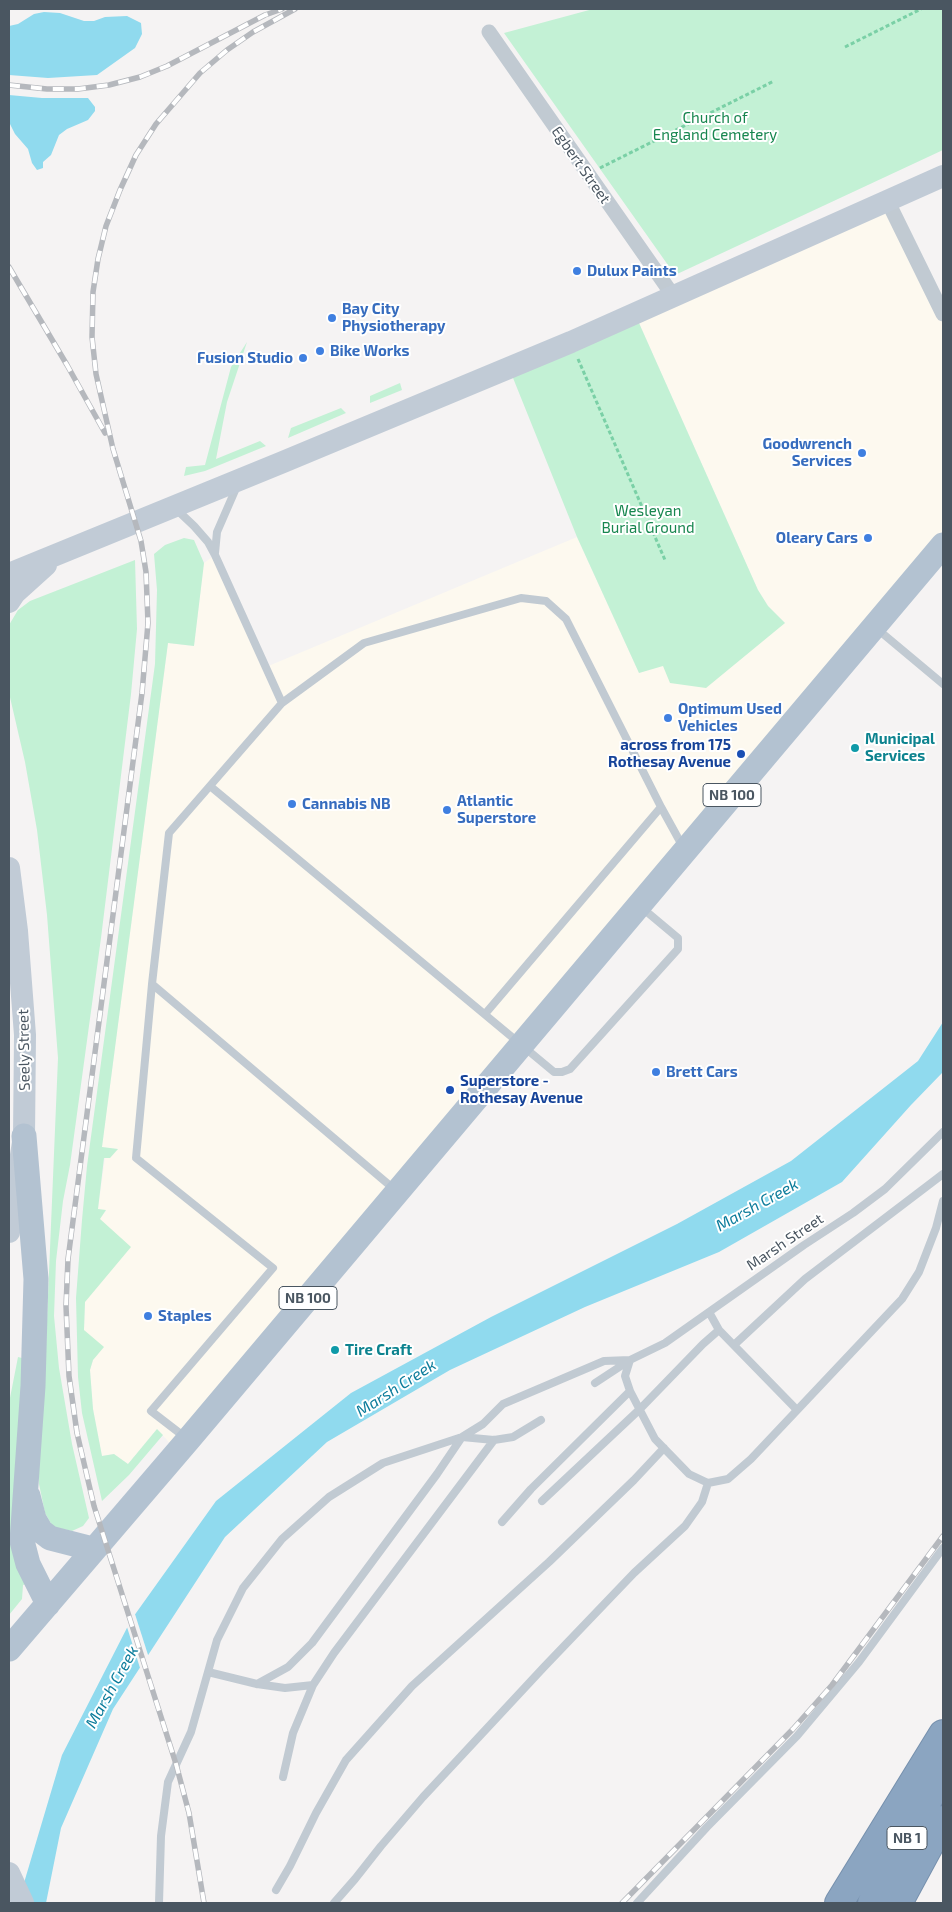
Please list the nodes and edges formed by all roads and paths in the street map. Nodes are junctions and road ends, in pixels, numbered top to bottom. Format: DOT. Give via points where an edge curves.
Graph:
graph roads {
  1 [pos="921,9"];
  2 [pos="489,32"];
  3 [pos="845,46"];
  4 [pos="774,82"];
  5 [pos="588,174"];
  6 [pos="943,176"];
  7 [pos="888,202"];
  8 [pos="674,297"];
  9 [pos="943,314"];
  10 [pos="571,342"];
  11 [pos="240,480"];
  12 [pos="174,507"];
  13 [pos="943,546"];
  14 [pos="60,553"];
  15 [pos="215,555"];
  16 [pos="9,560"];
  17 [pos="665,560"];
  18 [pos="9,574"];
  19 [pos="9,602"];
  20 [pos="875,627"];
  21 [pos="943,684"];
  22 [pos="282,703"];
  23 [pos="210,786"];
  24 [pos="661,807"];
  25 [pos="686,851"];
  26 [pos="9,868"];
  27 [pos="639,905"];
  28 [pos="152,984"];
  29 [pos="485,1014"];
  30 [pos="17,1032"];
  31 [pos="522,1045"];
  32 [pos="9,1082"];
  33 [pos="25,1100"];
  34 [pos="943,1132"];
  35 [pos="24,1136"];
  36 [pos="943,1174"];
  37 [pos="398,1192"];
  38 [pos="943,1201"];
  39 [pos="9,1232"];
  40 [pos="709,1312"];
  41 [pos="719,1330"];
  42 [pos="734,1345"];
  43 [pos="630,1360"];
  44 [pos="596,1383"];
  45 [pos="630,1391"];
  46 [pos="640,1410"];
  47 [pos="797,1410"];
  48 [pos="541,1420"];
  49 [pos="462,1437"];
  50 [pos="188,1440"];
  51 [pos="494,1440"];
  52 [pos="664,1448"];
  53 [pos="25,1481"];
  54 [pos="708,1483"];
  55 [pos="542,1501"];
  56 [pos="502,1522"];
  57 [pos="943,1548"];
  58 [pos="93,1549"];
  59 [pos="48,1604"];
  60 [pos="9,1650"];
  61 [pos="208,1672"];
  62 [pos="257,1684"];
  63 [pos="313,1685"];
  64 [pos="943,1734"];
  65 [pos="943,1772"];
  66 [pos="283,1777"];
  67 [pos="943,1820"];
  68 [pos="9,1873"];
  69 [pos="276,1890"];
  70 [pos="23,1903"];
  71 [pos="159,1903"];
  72 [pos="334,1903"];
  73 [pos="637,1903"];
  74 [pos="839,1903"];
  75 [pos="872,1903"];
  76 [pos="898,1903"];
  1 -- 3 [label="path"];
  2 -- 5 [label="street, Egbert Street"];
  4 -- 5 [label="path"];
  5 -- 8 [label="street, Egbert Street"];
  6 -- 7 [label="main road"];
  7 -- 8 [label="main road"];
  7 -- 9 [label="street"];
  8 -- 10 [label="main road"];
  10 -- 11 [label="main road"];
  10 -- 17 [label="path"];
  11 -- 12 [label="main road"];
  11 -- 15 [label="lane" via="216,532"];
  12 -- 14 [label="main road"];
  12 -- 15 [label="lane" via="208,542"];
  13 -- 20 [label="main road, NB 100"];
  14 -- 16 [label="main road"];
  14 -- 18 [label="main road"];
  14 -- 19 [label="main road" via="32,576"];
  15 -- 22 [label="lane"];
  20 -- 21 [label="lane"];
  20 -- 25 [label="main road, NB 100"];
  22 -- 23 [label="lane"];
  22 -- 24 [label="lane" via="364,642 521,598 546,601 566,619"];
  23 -- 28 [label="lane" via="169,833"];
  23 -- 29 [label="lane"];
  24 -- 25 [label="lane"];
  24 -- 29 [label="lane"];
  25 -- 27 [label="main road, NB 100"];
  26 -- 30 [label="main road, Seely Street" via="18,931"];
  27 -- 31 [label="main road, NB 100"];
  27 -- 31 [label="lane" via="678,938 678,949 570,1069 554,1072"];
  28 -- 37 [label="lane"];
  28 -- 50 [label="lane" via="136,1158 273,1268 151,1411"];
  29 -- 31 [label="lane"];
  30 -- 33 [label="main road, Seely Street"];
  31 -- 37 [label="main road, NB 100"];
  32 -- 33 [label="main road"];
  33 -- 35 [label="main road, Seely Street"];
  34 -- 40 [label="lane, Marsh Street" via="885,1190"];
  35 -- 39 [label="main road, Seely Street"];
  35 -- 53 [label="main road" via="36,1279 33,1386"];
  36 -- 42 [label="lane" via="805,1279"];
  37 -- 50 [label="main road, NB 100"];
  38 -- 47 [label="lane" via="919,1272 902,1299"];
  40 -- 41 [label="lane"];
  40 -- 43 [label="lane, Marsh Street" via="665,1343"];
  41 -- 42 [label="lane"];
  41 -- 46 [label="lane"];
  42 -- 47 [label="lane"];
  43 -- 44 [label="lane, Marsh Street"];
  43 -- 45 [label="lane" via="626,1376"];
  43 -- 49 [label="lane" via="604,1361 503,1404 483,1424"];
  45 -- 46 [label="lane"];
  45 -- 56 [label="lane"];
  46 -- 52 [label="lane"];
  46 -- 55 [label="lane"];
  47 -- 54 [label="lane" via="728,1479"];
  48 -- 51 [label="lane" via="513,1437"];
  49 -- 51 [label="lane"];
  49 -- 61 [label="lane" via="383,1463 329,1497 282,1539 243,1588 217,1640"];
  49 -- 62 [label="lane" via="312,1643 288,1667"];
  50 -- 58 [label="main road, NB 100"];
  51 -- 63 [label="lane"];
  52 -- 54 [label="lane" via="689,1474"];
  52 -- 69 [label="lane" via="550,1562 412,1686 346,1760"];
  53 -- 58 [label="main road" via="32,1513 41,1531 50,1538"];
  53 -- 59 [label="main road" via="22,1541 28,1564"];
  54 -- 72 [label="lane" via="702,1502 685,1526 634,1573 544,1667 423,1797"];
  57 -- 73 [label="lane" via="859,1662 797,1736"];
  58 -- 59 [label="main road, NB 100"];
  59 -- 60 [label="main road, NB 100"];
  61 -- 62 [label="lane"];
  61 -- 71 [label="lane" via="190,1732 168,1782 161,1836"];
  62 -- 63 [label="lane" via="286,1688"];
  63 -- 66 [label="lane" via="293,1733"];
  64 -- 74 [label="highway"];
  65 -- 75 [label="highway, NB 1"];
  67 -- 76 [label="highway, NB 1"];
  68 -- 70 [label="main road"];
}
